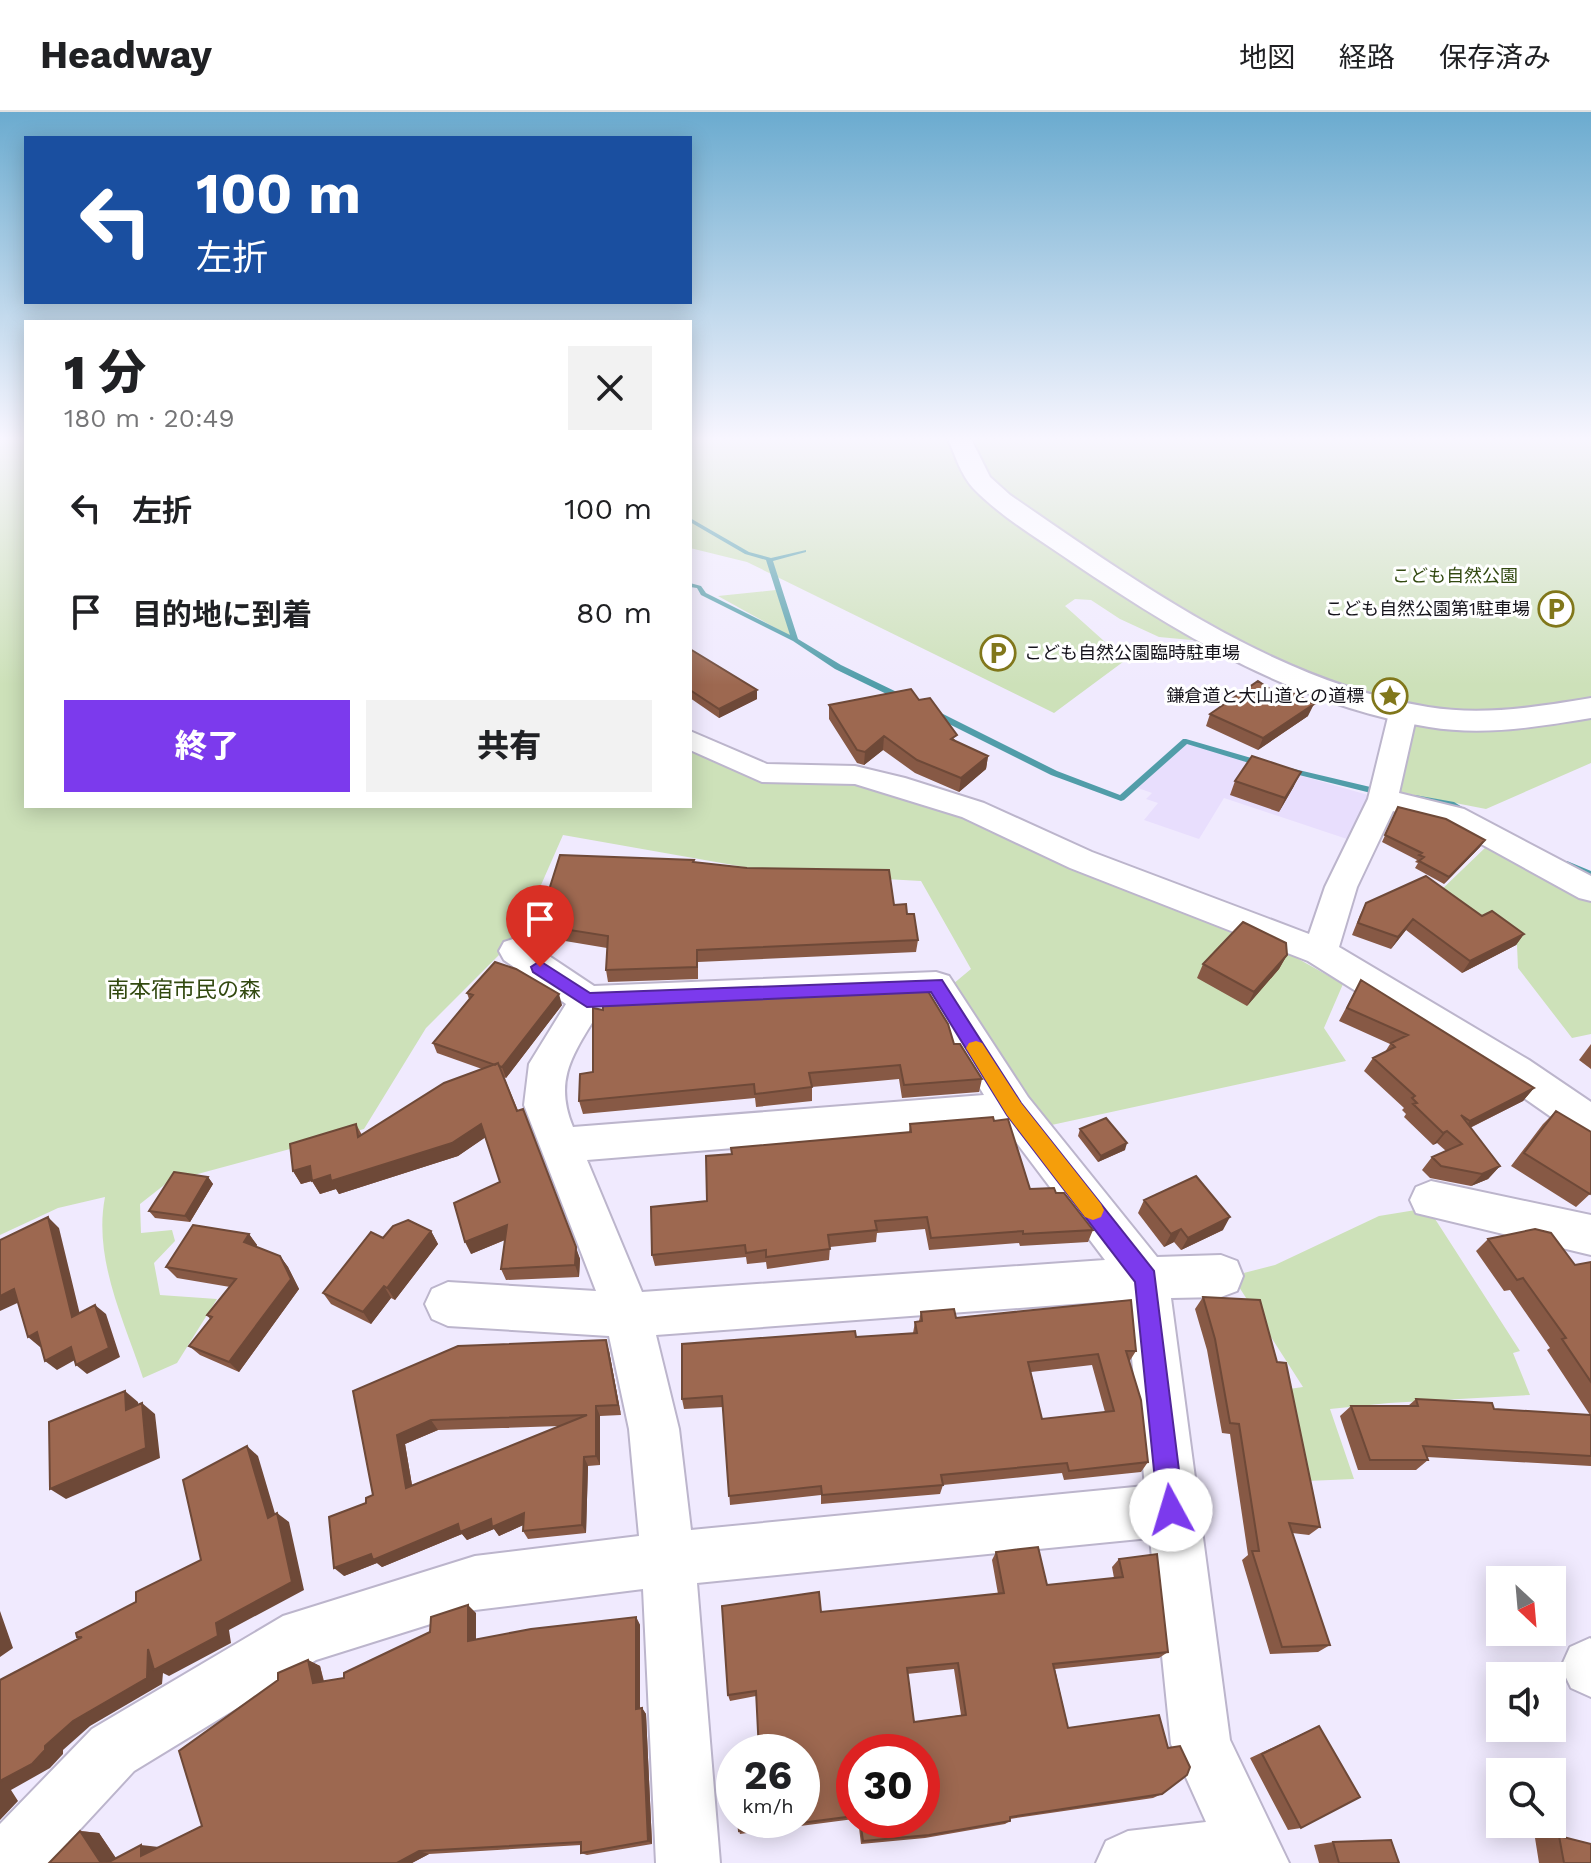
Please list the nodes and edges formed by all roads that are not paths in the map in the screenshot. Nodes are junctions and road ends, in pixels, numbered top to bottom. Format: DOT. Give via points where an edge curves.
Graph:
graph roads {
  1 [pos="1031,521"];
  2 [pos="1591,708"];
  3 [pos="1403,713"];
  4 [pos="692,740"];
  5 [pos="1385,793"];
  6 [pos="1591,890"];
  7 [pos="516,951"];
  8 [pos="1320,952"];
  9 [pos="587,1000"];
  10 [pos="1014,1109"];
  11 [pos="1591,1123"];
  12 [pos="558,1145"];
  13 [pos="1431,1200"];
  14 [pos="1591,1235"];
  15 [pos="1221,1276"];
  16 [pos="1146,1278"];
  17 [pos="448,1304"];
  18 [pos="628,1315"];
  19 [pos="1171,1510"];
  20 [pos="668,1559"];
  21 [pos="1254,1855"];
  22 [pos="6,1863"];
  23 [pos="688,1863"];
  24 [pos="1128,1863"];
  1 -- 3 [label="street" via="1163,612 1288,675"];
  2 -- 3 [label="street" via="1509,722"];
  3 -- 5 [label="street"];
  4 -- 8 [label="street" via="762,773 855,775 960,806 1081,860"];
  5 -- 6 [label="street" via="1453,816"];
  5 -- 8 [label="street" via="1341,887"];
  7 -- 9 [label="street"];
  8 -- 11 [label="street"];
  9 -- 10 [label="street" via="936,985"];
  9 -- 12 [label="street" via="548,1064 544,1105"];
  10 -- 12 [label="street"];
  10 -- 16 [label="street"];
  12 -- 18 [label="street"];
  13 -- 14 [label="street"];
  15 -- 16 [label="street"];
  16 -- 18 [label="street"];
  16 -- 19 [label="street"];
  17 -- 18 [label="street"];
  18 -- 20 [label="street" via="654,1429"];
  19 -- 20 [label="street"];
  19 -- 21 [label="street" via="1201,1744"];
  20 -- 22 [label="street" via="475,1583 303,1636 113,1750"];
  20 -- 23 [label="street"];
  21 -- 24 [label="street"];
}
